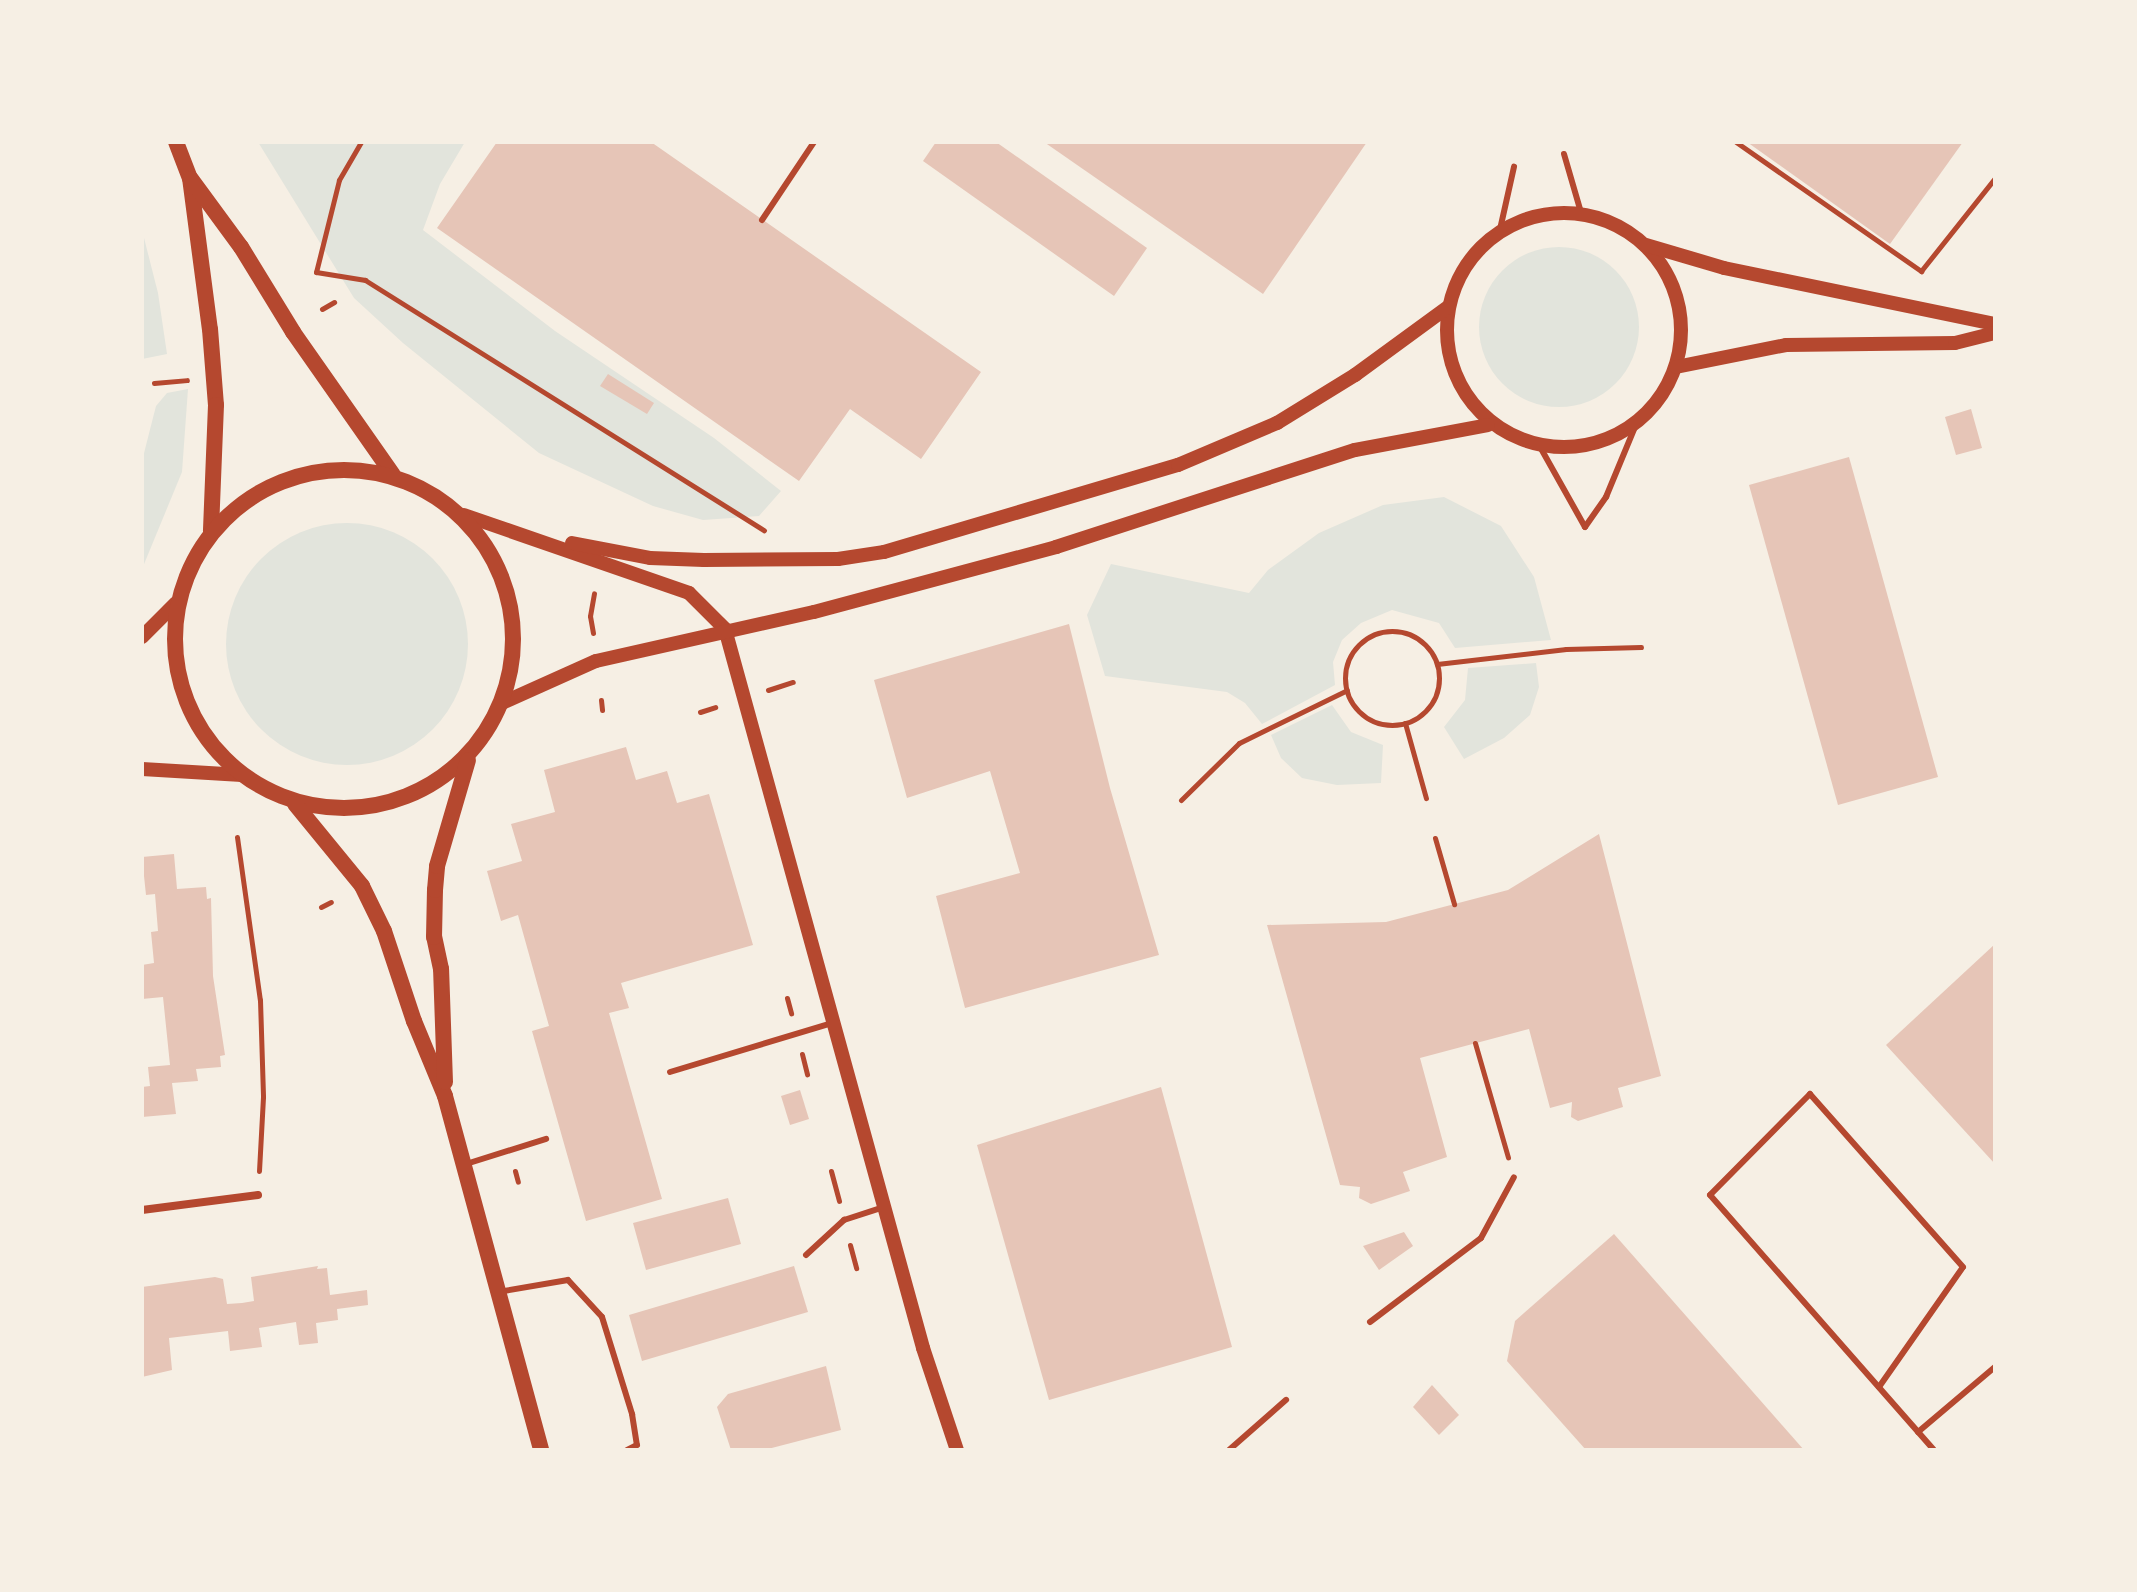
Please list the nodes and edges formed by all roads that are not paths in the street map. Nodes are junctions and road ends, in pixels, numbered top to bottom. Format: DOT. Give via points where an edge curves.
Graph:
graph roads {
  1 [pos="176,142"];
  2 [pos="814,142"];
  3 [pos="1564,154"];
  4 [pos="1514,167"];
  5 [pos="190,178"];
  6 [pos="1582,216"];
  7 [pos="762,220"];
  8 [pos="1499,234"];
  9 [pos="1646,245"];
  10 [pos="1448,307"];
  11 [pos="1995,324"];
  12 [pos="1995,333"];
  13 [pos="1676,367"];
  14 [pos="1637,422"];
  15 [pos="1488,425"];
  16 [pos="1539,445"];
  17 [pos="393,475"];
  18 [pos="464,515"];
  19 [pos="211,531"];
  20 [pos="176,603"];
  21 [pos="725,629"];
  22 [pos="142,637"];
  23 [pos="502,703"];
  24 [pos="468,760"];
  25 [pos="142,769"];
  26 [pos="242,775"];
  27 [pos="295,804"];
  28 [pos="836,1022"];
  29 [pos="670,1072"];
  30 [pos="445,1096"];
  31 [pos="546,1139"];
  32 [pos="464,1165"];
  33 [pos="1514,1177"];
  34 [pos="258,1195"];
  35 [pos="885,1207"];
  36 [pos="142,1210"];
  37 [pos="806,1255"];
  38 [pos="498,1292"];
  39 [pos="1370,1322"];
  40 [pos="1995,1367"];
  41 [pos="1879,1387"];
  42 [pos="1286,1400"];
  43 [pos="1918,1432"];
  44 [pos="541,1450"];
  45 [pos="627,1450"];
  46 [pos="957,1450"];
  47 [pos="1229,1450"];
  48 [pos="1934,1450"];
  1 -- 5 [label="main road"];
  2 -- 7 [label="lane"];
  3 -- 6 [label="lane"];
  4 -- 8 [label="lane"];
  5 -- 17 [label="main road"];
  5 -- 19 [label="main road" via="216,405"];
  6 -- 8 [label="street" via="1567,212 1528,217"];
  6 -- 9 [label="street" via="1612,223"];
  8 -- 10 [label="street" via="1485,242 1462,270"];
  9 -- 11 [label="street" via="1724,268"];
  9 -- 13 [label="street" via="1663,266 1679,303"];
  10 -- 15 [label="street" via="1452,368"];
  10 -- 18 [label="street" via="1355,375 1277,423 1178,465 884,552 780,561 650,558 601,551"];
  12 -- 13 [label="street" via="1955,343 1786,345"];
  13 -- 14 [label="street" via="1659,400"];
  14 -- 16 [label="street" via="1614,437 1590,443 1566,448"];
  14 -- 16 [label="lane" via="1606,497 1585,527"];
  15 -- 16 [label="street"];
  15 -- 21 [label="street" via="1355,450 1056,547 814,612"];
  17 -- 18 [label="main road" via="415,482"];
  17 -- 19 [label="main road" via="322,471 261,491"];
  18 -- 21 [label="street" via="689,593"];
  18 -- 23 [label="main road" via="508,593 514,626"];
  19 -- 20 [label="main road" via="192,560"];
  20 -- 22 [label="street"];
  20 -- 26 [label="main road" via="172,648 190,707"];
  21 -- 23 [label="street" via="596,661"];
  21 -- 28 [label="street"];
  23 -- 24 [label="main road"];
  24 -- 27 [label="main road" via="422,787 370,803 333,808"];
  24 -- 30 [label="main road" via="435,890"];
  25 -- 26 [label="street"];
  26 -- 27 [label="main road"];
  27 -- 30 [label="main road" via="362,886"];
  28 -- 29 [label="lane"];
  28 -- 35 [label="street"];
  30 -- 32 [label="main road"];
  31 -- 32 [label="lane"];
  32 -- 38 [label="main road"];
  33 -- 39 [label="lane" via="1481,1238"];
  34 -- 36 [label="street"];
  35 -- 37 [label="lane" via="844,1220"];
  35 -- 46 [label="street"];
  38 -- 44 [label="main road"];
  38 -- 45 [label="lane" via="568,1280 602,1317 632,1414 637,1445"];
  40 -- 43 [label="lane"];
  41 -- 41 [label="lane" via="1710,1195 1810,1094 1963,1267"];
  41 -- 43 [label="lane"];
  42 -- 47 [label="lane"];
  43 -- 48 [label="lane"];
}
